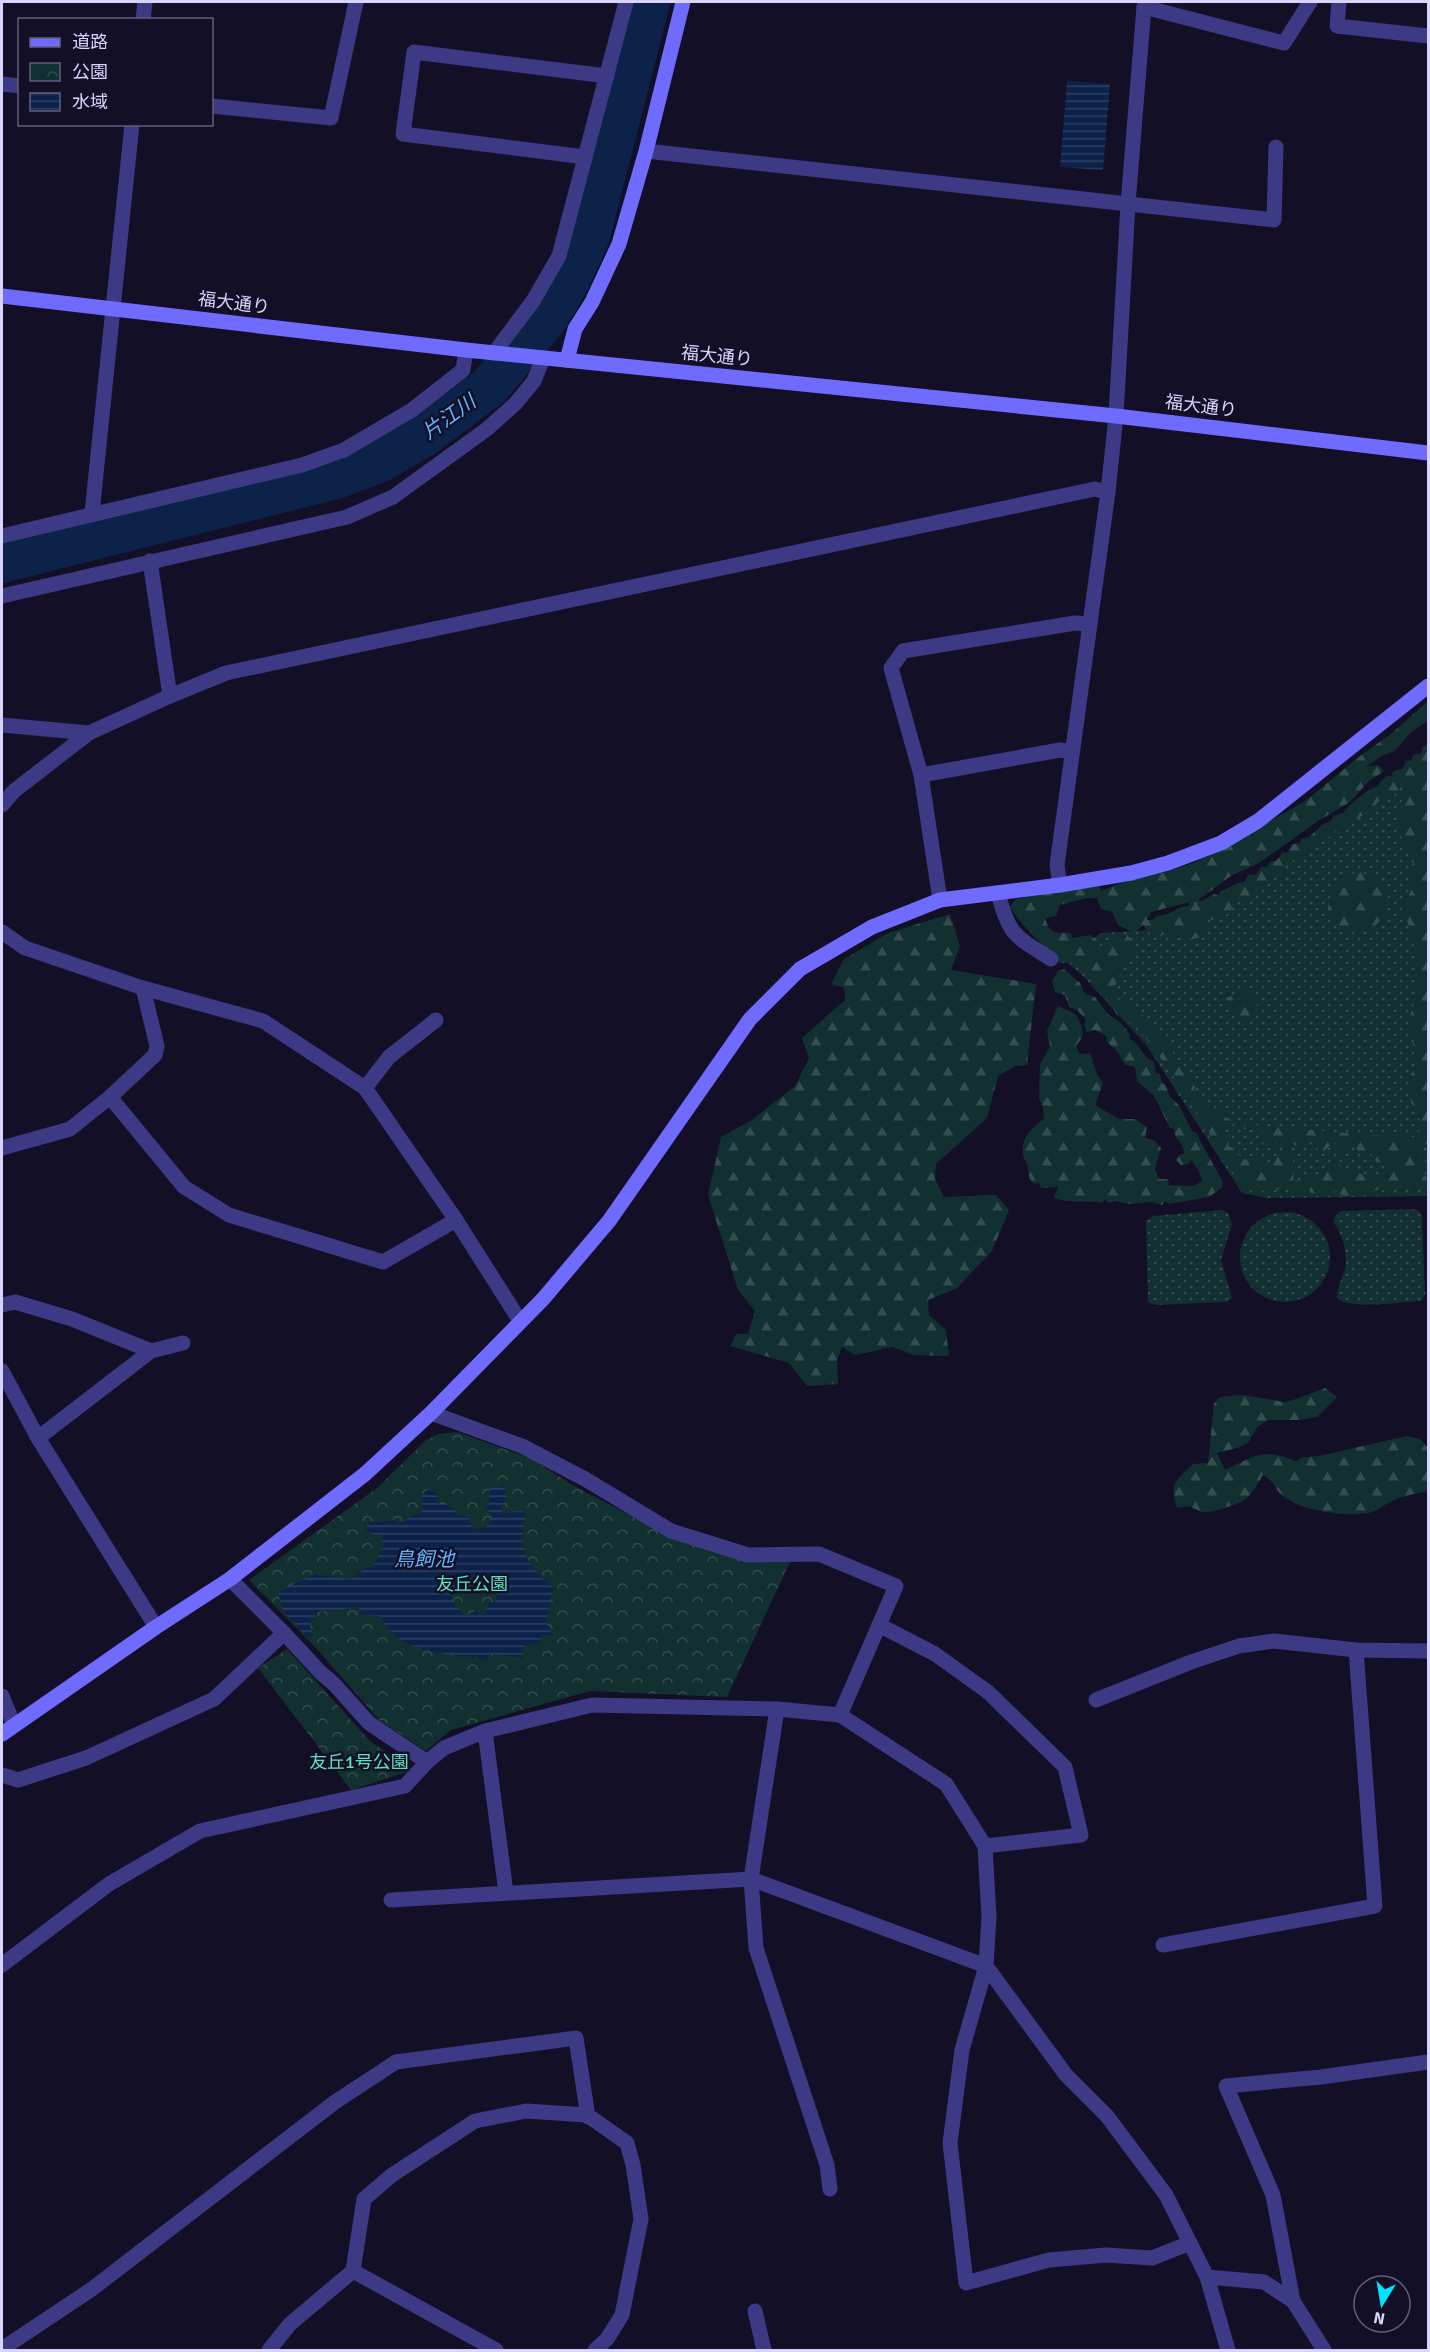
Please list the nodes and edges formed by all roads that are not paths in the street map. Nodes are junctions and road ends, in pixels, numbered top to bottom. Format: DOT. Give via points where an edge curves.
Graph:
graph roads {
  1 [pos="145,2"];
  2 [pos="356,2"];
  3 [pos="626,2"];
  4 [pos="683,2"];
  5 [pos="1310,2"];
  6 [pos="1339,2"];
  7 [pos="1145,4"];
  8 [pos="143,18"];
  9 [pos="1428,36"];
  10 [pos="607,76"];
  11 [pos="2,84"];
  12 [pos="18,86"];
  13 [pos="213,106"];
  14 [pos="132,126"];
  15 [pos="1276,147"];
  16 [pos="646,151"];
  17 [pos="585,157"];
  18 [pos="1128,204"];
  19 [pos="2,296"];
  20 [pos="114,308"];
  21 [pos="466,350"];
  22 [pos="494,353"];
  23 [pos="543,358"];
  24 [pos="567,360"];
  25 [pos="1116,416"];
  26 [pos="1428,453"];
  27 [pos="1108,492"];
  28 [pos="92,513"];
  29 [pos="2,536"];
  30 [pos="150,561"];
  31 [pos="2,596"];
  32 [pos="1090,624"];
  33 [pos="1428,686"];
  34 [pos="170,696"];
  35 [pos="2,725"];
  36 [pos="89,733"];
  37 [pos="1072,752"];
  38 [pos="921,775"];
  39 [pos="2,805"];
  40 [pos="1060,885"];
  41 [pos="998,893"];
  42 [pos="940,900"];
  43 [pos="2,932"];
  44 [pos="1051,959"];
  45 [pos="143,988"];
  46 [pos="436,1020"];
  47 [pos="365,1088"];
  48 [pos="110,1097"];
  49 [pos="2,1148"];
  50 [pos="456,1220"];
  51 [pos="2,1305"];
  52 [pos="520,1321"];
  53 [pos="183,1343"];
  54 [pos="151,1351"];
  55 [pos="2,1371"];
  56 [pos="431,1413"];
  57 [pos="38,1438"];
  58 [pos="230,1580"];
  59 [pos="879,1625"];
  60 [pos="156,1627"];
  61 [pos="284,1633"];
  62 [pos="1356,1650"];
  63 [pos="1428,1652"];
  64 [pos="2,1696"];
  65 [pos="1096,1700"];
  66 [pos="777,1709"];
  67 [pos="840,1715"];
  68 [pos="8,1730"];
  69 [pos="485,1731"];
  70 [pos="427,1762"];
  71 [pos="2,1775"];
  72 [pos="985,1846"];
  73 [pos="751,1879"];
  74 [pos="506,1893"];
  75 [pos="391,1900"];
  76 [pos="1163,1945"];
  77 [pos="2,1965"];
  78 [pos="986,1966"];
  79 [pos="1428,2062"];
  80 [pos="588,2117"];
  81 [pos="830,2189"];
  82 [pos="1190,2243"];
  83 [pos="353,2271"];
  84 [pos="1207,2277"];
  85 [pos="1293,2301"];
  86 [pos="755,2311"];
  87 [pos="9,2348"];
  88 [pos="268,2350"];
  89 [pos="496,2350"];
  90 [pos="595,2350"];
  91 [pos="764,2350"];
  92 [pos="1228,2350"];
  93 [pos="1324,2350"];
  1 -- 8 [label="street"];
  2 -- 13 [label="street" via="331,118"];
  3 -- 10 [label="street"];
  4 -- 16 [label="street"];
  5 -- 7 [label="street" via="1284,43"];
  6 -- 9 [label="street" via="1337,26"];
  7 -- 18 [label="street"];
  10 -- 17 [label="street"];
  10 -- 17 [label="street" via="414,52 403,134"];
  11 -- 12 [label="street"];
  14 -- 20 [label="street"];
  15 -- 18 [label="street" via="1274,220"];
  16 -- 18 [label="street"];
  16 -- 24 [label="street" via="619,244 575,329"];
  17 -- 22 [label="street" via="559,256 533,301"];
  18 -- 25 [label="street"];
  19 -- 20 [label="street, 福大通り"];
  20 -- 21 [label="street, 福大通り"];
  20 -- 28 [label="street"];
  21 -- 22 [label="street, 福大通り"];
  21 -- 28 [label="street" via="463,370 412,410 344,450 302,465"];
  22 -- 23 [label="street, 福大通り"];
  23 -- 24 [label="street, 福大通り"];
  23 -- 30 [label="street" via="534,381 508,410 393,497 347,516"];
  24 -- 25 [label="street, 福大通り"];
  25 -- 26 [label="street, 福大通り"];
  25 -- 27 [label="street"];
  27 -- 32 [label="street"];
  27 -- 34 [label="street" via="1095,489 226,673"];
  28 -- 29 [label="street"];
  30 -- 31 [label="street"];
  30 -- 34 [label="street"];
  32 -- 37 [label="street"];
  32 -- 38 [label="street" via="1075,623 903,651 891,668"];
  33 -- 40 [label="street" via="1258,821 1221,843 1159,866"];
  34 -- 36 [label="street"];
  35 -- 36 [label="street"];
  36 -- 39 [label="street" via="14,791"];
  37 -- 38 [label="street" via="1060,750"];
  37 -- 40 [label="street" via="1057,865"];
  38 -- 42 [label="street"];
  40 -- 41 [label="street"];
  41 -- 42 [label="street"];
  41 -- 44 [label="street" via="1005,921 1016,937"];
  42 -- 52 [label="street" via="872,927 791,977 750,1019 609,1221"];
  43 -- 45 [label="street" via="25,948"];
  45 -- 47 [label="street" via="263,1022"];
  45 -- 48 [label="street" via="156,1046 154,1055"];
  46 -- 47 [label="street" via="389,1057"];
  47 -- 50 [label="street"];
  48 -- 49 [label="street" via="70,1130"];
  48 -- 50 [label="street" via="184,1187 228,1215 383,1262"];
  50 -- 52 [label="street"];
  51 -- 54 [label="street" via="15,1302 72,1319"];
  52 -- 56 [label="street"];
  53 -- 54 [label="street"];
  54 -- 57 [label="street"];
  55 -- 57 [label="street"];
  56 -- 58 [label="street" via="365,1474"];
  56 -- 59 [label="street" via="522,1446 670,1531 748,1555 819,1554 896,1586"];
  57 -- 60 [label="street"];
  58 -- 60 [label="street"];
  58 -- 61 [label="street"];
  59 -- 67 [label="street"];
  59 -- 72 [label="street" via="935,1654 988,1692 1065,1767 1082,1835"];
  60 -- 68 [label="street"];
  61 -- 70 [label="street" via="369,1723"];
  61 -- 71 [label="street" via="214,1699 86,1758 18,1780"];
  62 -- 63 [label="street"];
  62 -- 65 [label="street" via="1274,1641 1239,1646"];
  62 -- 76 [label="street" via="1375,1906"];
  64 -- 68 [label="street"];
  66 -- 67 [label="street"];
  66 -- 69 [label="street" via="592,1705"];
  66 -- 73 [label="street"];
  67 -- 72 [label="street" via="946,1784"];
  69 -- 70 [label="street" via="444,1748"];
  69 -- 74 [label="street"];
  70 -- 77 [label="street" via="405,1786 200,1832 109,1884"];
  72 -- 78 [label="street" via="989,1917"];
  73 -- 74 [label="street"];
  73 -- 78 [label="street"];
  73 -- 81 [label="street" via="756,1948 827,2165"];
  74 -- 75 [label="street"];
  78 -- 82 [label="street" via="1066,2075 1107,2116 1166,2195"];
  78 -- 82 [label="street" via="962,2050 950,2143 966,2283 1049,2260 1106,2255 1152,2258"];
  79 -- 85 [label="street" via="1226,2086 1273,2195"];
  80 -- 83 [label="street" via="526,2111 475,2121 392,2175 364,2199"];
  80 -- 87 [label="street" via="576,2038 396,2062 335,2102"];
  80 -- 90 [label="street" via="627,2143 641,2219 622,2315"];
  82 -- 84 [label="street"];
  83 -- 88 [label="street" via="290,2324"];
  83 -- 89 [label="street"];
  84 -- 85 [label="street" via="1264,2282"];
  84 -- 92 [label="street"];
  85 -- 93 [label="street"];
  86 -- 91 [label="street"];
}
